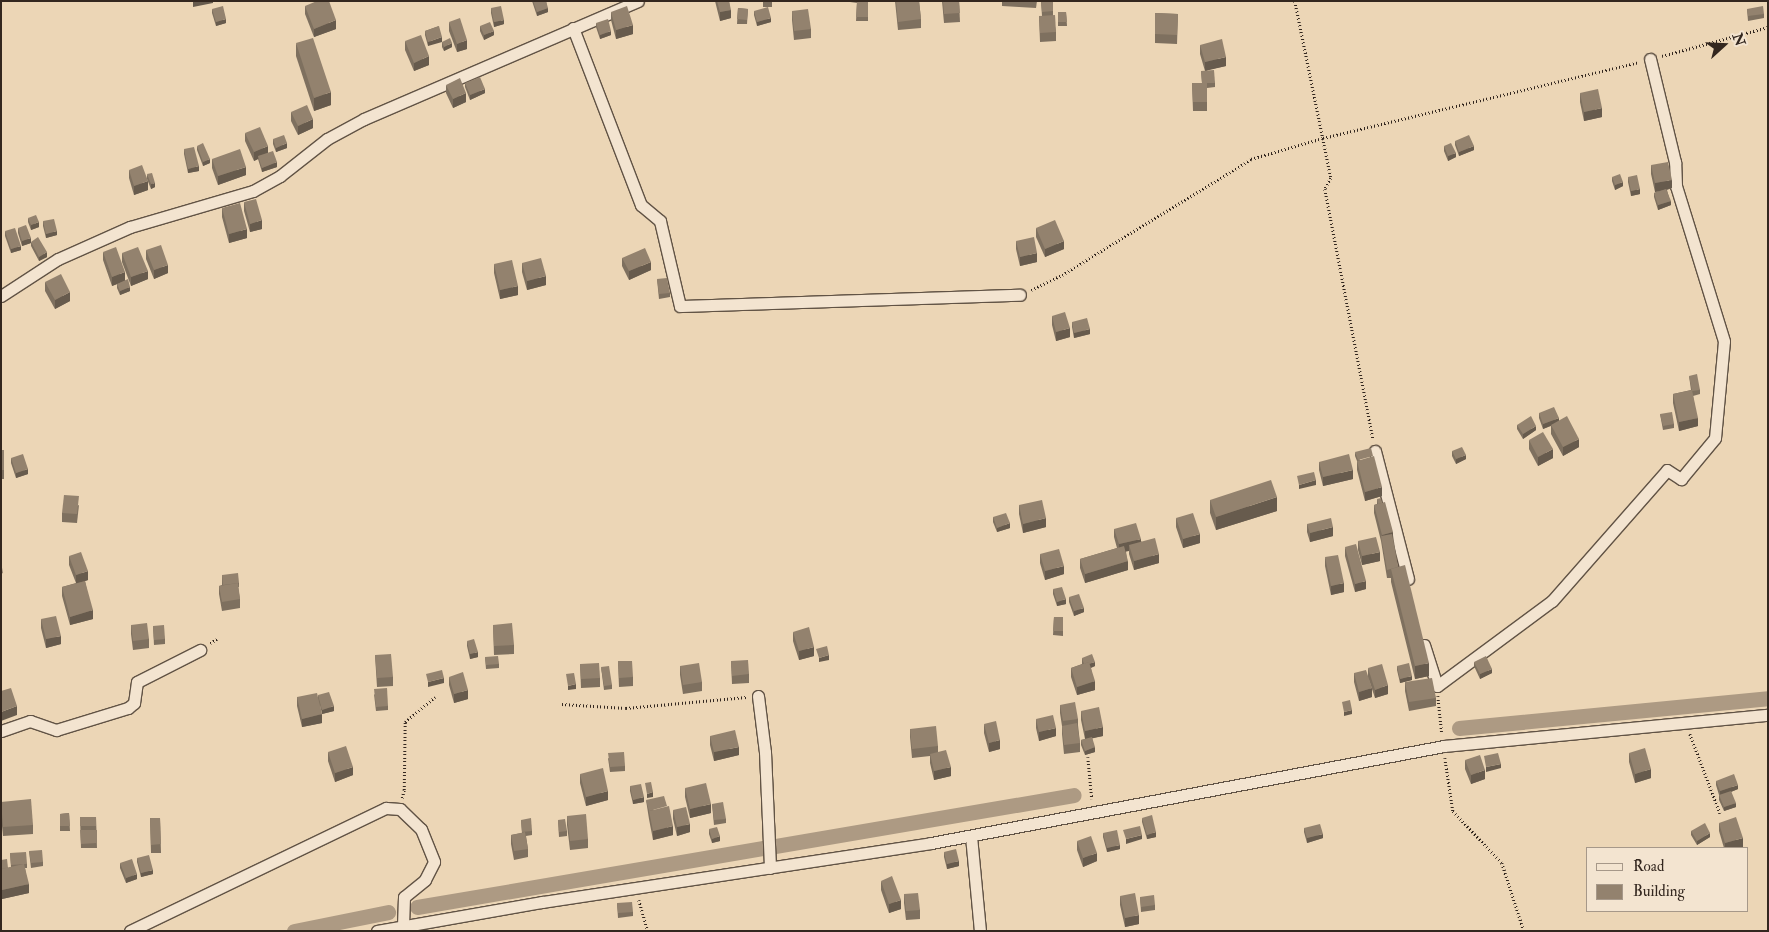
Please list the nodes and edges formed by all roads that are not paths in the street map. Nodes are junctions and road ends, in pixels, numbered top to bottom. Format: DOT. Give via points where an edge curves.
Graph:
graph roads {
  1 [pos="638,1"];
  2 [pos="573,28"];
  3 [pos="1650,59"];
  4 [pos="1020,295"];
  5 [pos="1,296"];
  6 [pos="1374,451"];
  7 [pos="1409,586"];
  8 [pos="1422,634"];
  9 [pos="200,650"];
  10 [pos="758,696"];
  11 [pos="1768,715"];
  12 [pos="1,731"];
  13 [pos="971,836"];
  14 [pos="770,868"];
  15 [pos="403,926"];
  16 [pos="130,931"];
  17 [pos="377,931"];
  18 [pos="980,931"];
  1 -- 2 [label="street"];
  2 -- 4 [label="street" via="641,205 660,221 680,306"];
  2 -- 5 [label="street" via="364,119 327,139 280,176 253,191 130,227 58,259"];
  3 -- 8 [label="street" via="1675,162 1676,186 1724,340 1714,438 1681,480 1667,470 1552,601 1437,686"];
  6 -- 7 [label="street"];
  9 -- 12 [label="street" via="137,682 134,703 128,708 56,730 30,721"];
  10 -- 14 [label="street" via="765,752"];
  11 -- 13 [label="street" via="1444,746"];
  13 -- 14 [label="street"];
  13 -- 18 [label="street"];
  14 -- 15 [label="street"];
  15 -- 16 [label="street" via="404,897 426,880 434,862 421,829 400,809 386,808"];
  15 -- 17 [label="street"];
}
